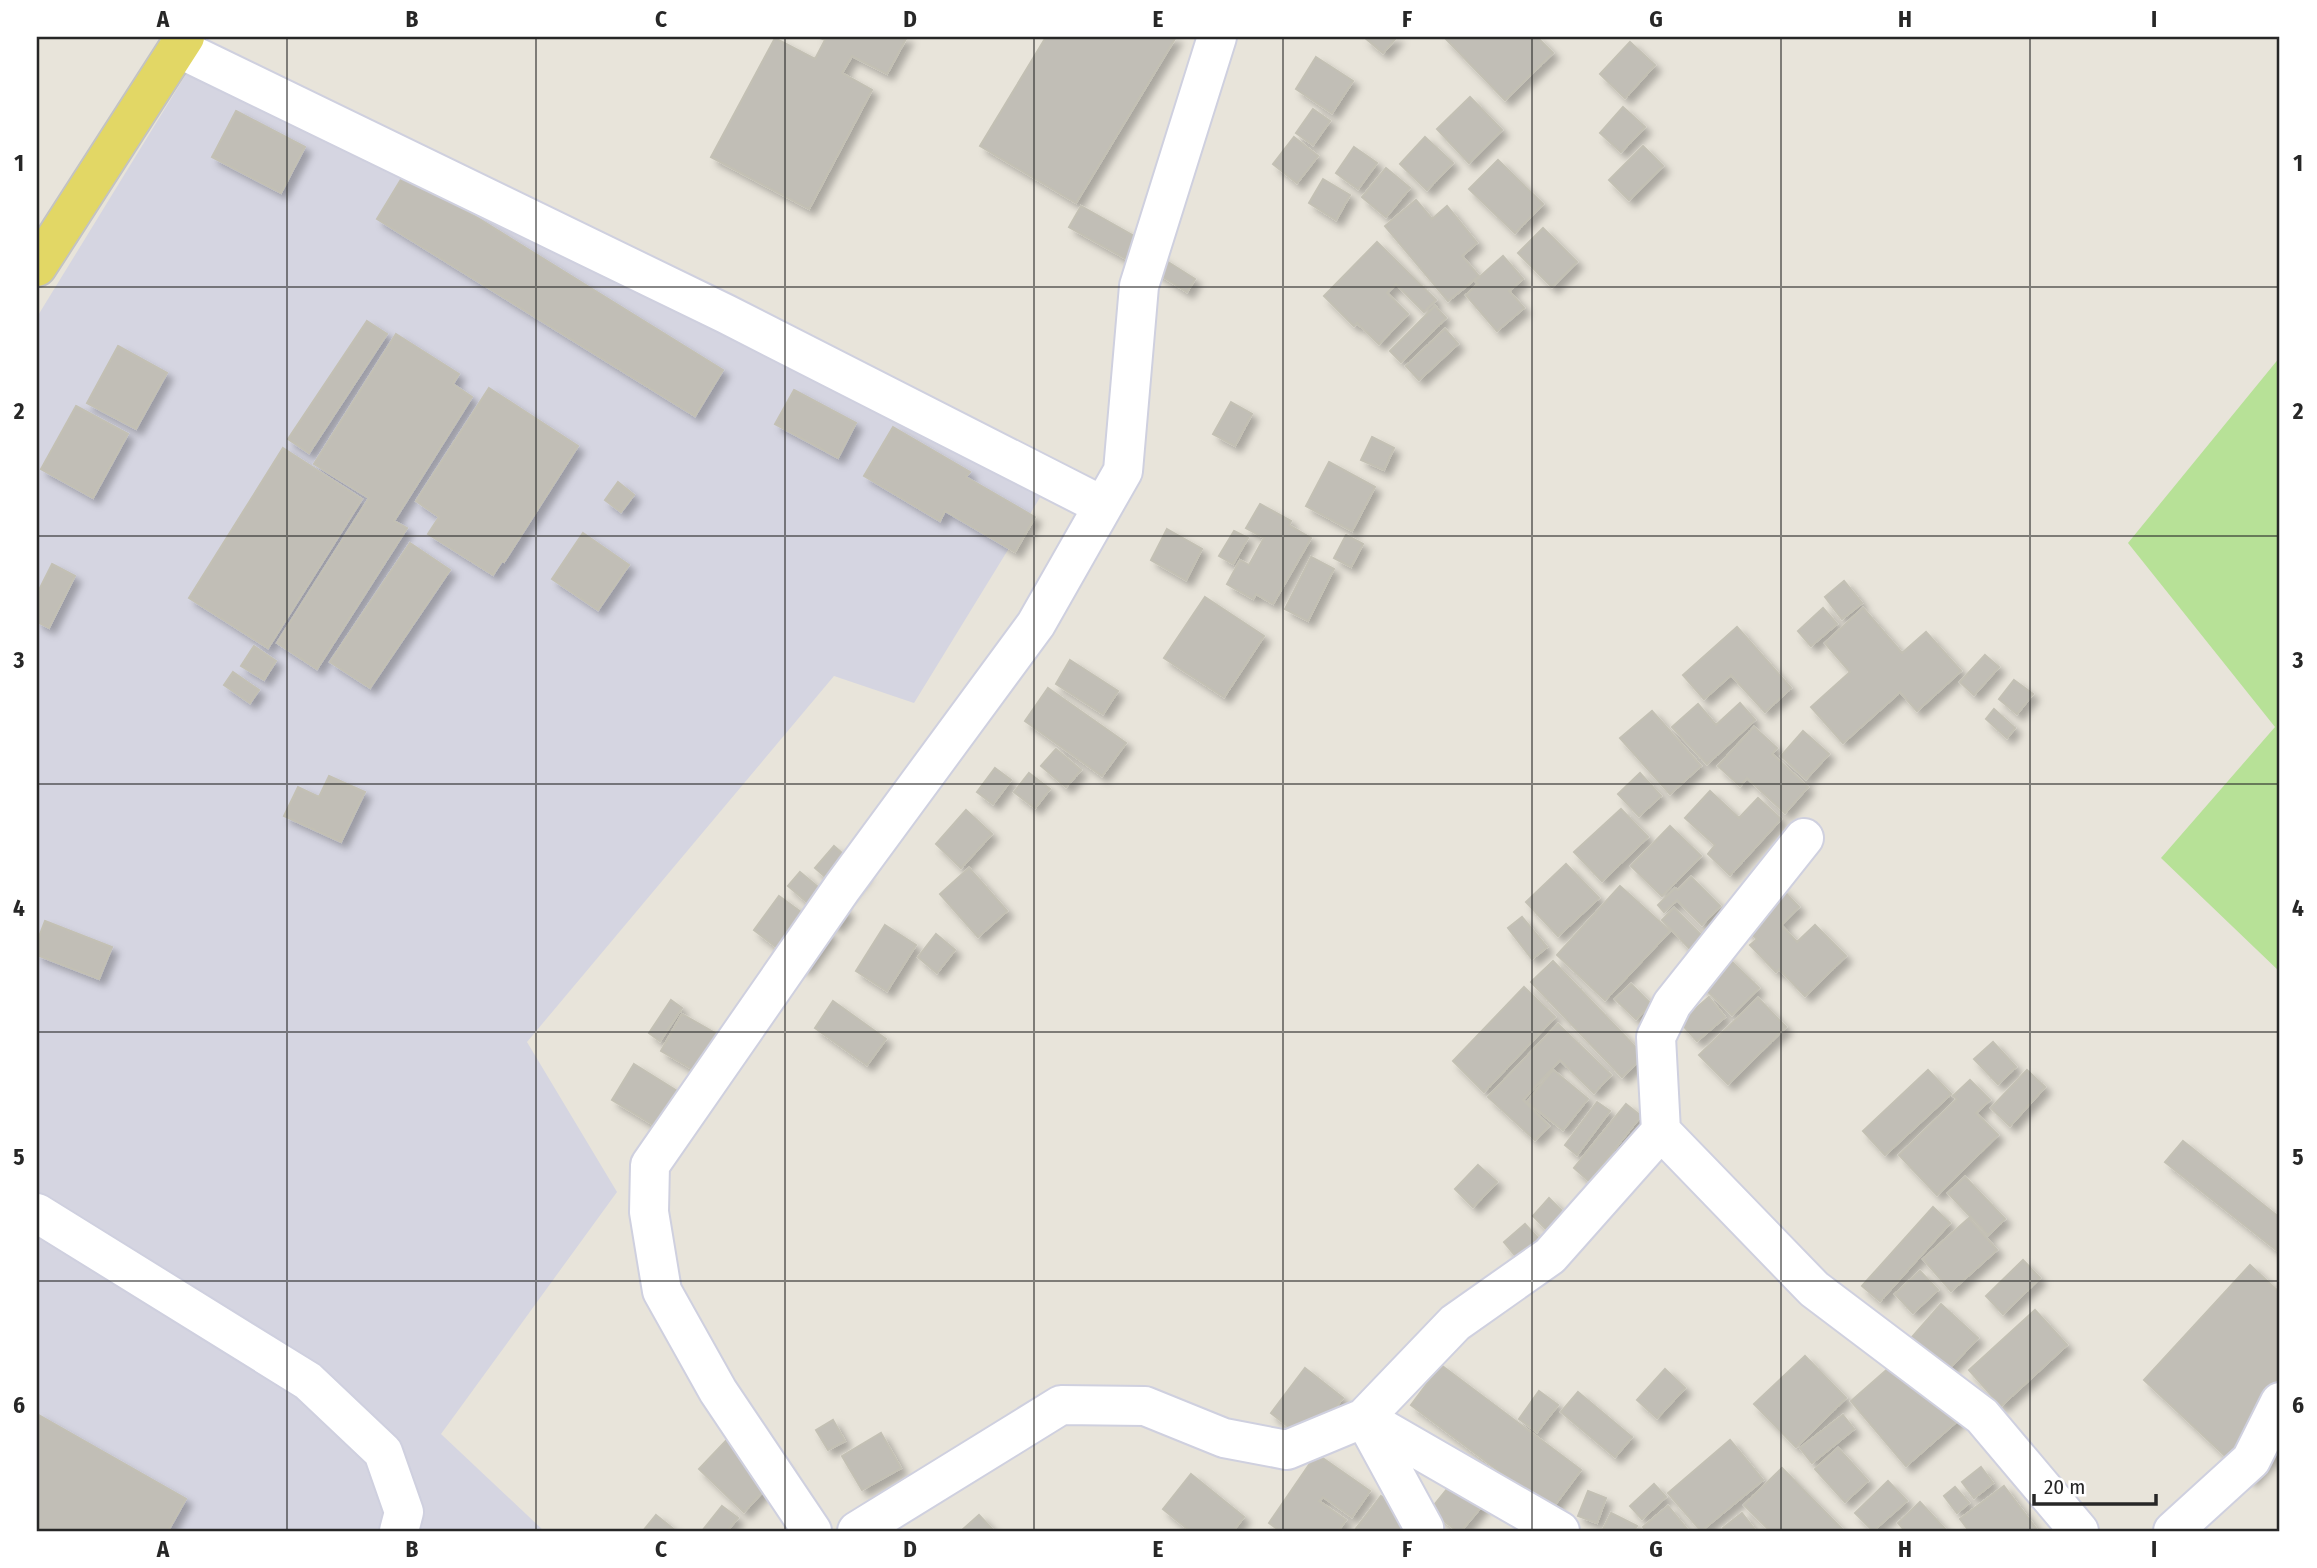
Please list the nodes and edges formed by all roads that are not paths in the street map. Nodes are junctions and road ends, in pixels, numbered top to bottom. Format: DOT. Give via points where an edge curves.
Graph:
graph roads {
  1 [pos="1217,37"];
  2 [pos="181,42"];
  3 [pos="37,267"];
  4 [pos="1103,506"];
  5 [pos="1804,838"];
  6 [pos="1661,1131"];
  7 [pos="37,1213"];
  8 [pos="2280,1402"];
  9 [pos="1364,1418"];
  10 [pos="399,1531"];
  11 [pos="812,1531"];
  12 [pos="857,1531"];
  13 [pos="1422,1531"];
  14 [pos="1560,1531"];
  15 [pos="2079,1531"];
  16 [pos="2173,1531"];
  1 -- 4 [label="street" via="1139,286 1123,471"];
  2 -- 3 [label="main road"];
  2 -- 4 [label="street"];
  4 -- 11 [label="street" via="1036,624 842,888 650,1165 649,1212 662,1291 718,1391"];
  5 -- 6 [label="street" via="1672,1004 1656,1037"];
  6 -- 9 [label="street" via="1550,1256 1455,1323"];
  6 -- 15 [label="street" via="1814,1289 1982,1416"];
  7 -- 10 [label="street" via="308,1381 383,1452 404,1512"];
  8 -- 16 [label="street" via="2251,1460"];
  9 -- 12 [label="street" via="1287,1450 1224,1438 1145,1406 1061,1405"];
  9 -- 13 [label="street"];
  9 -- 14 [label="street"];
}
